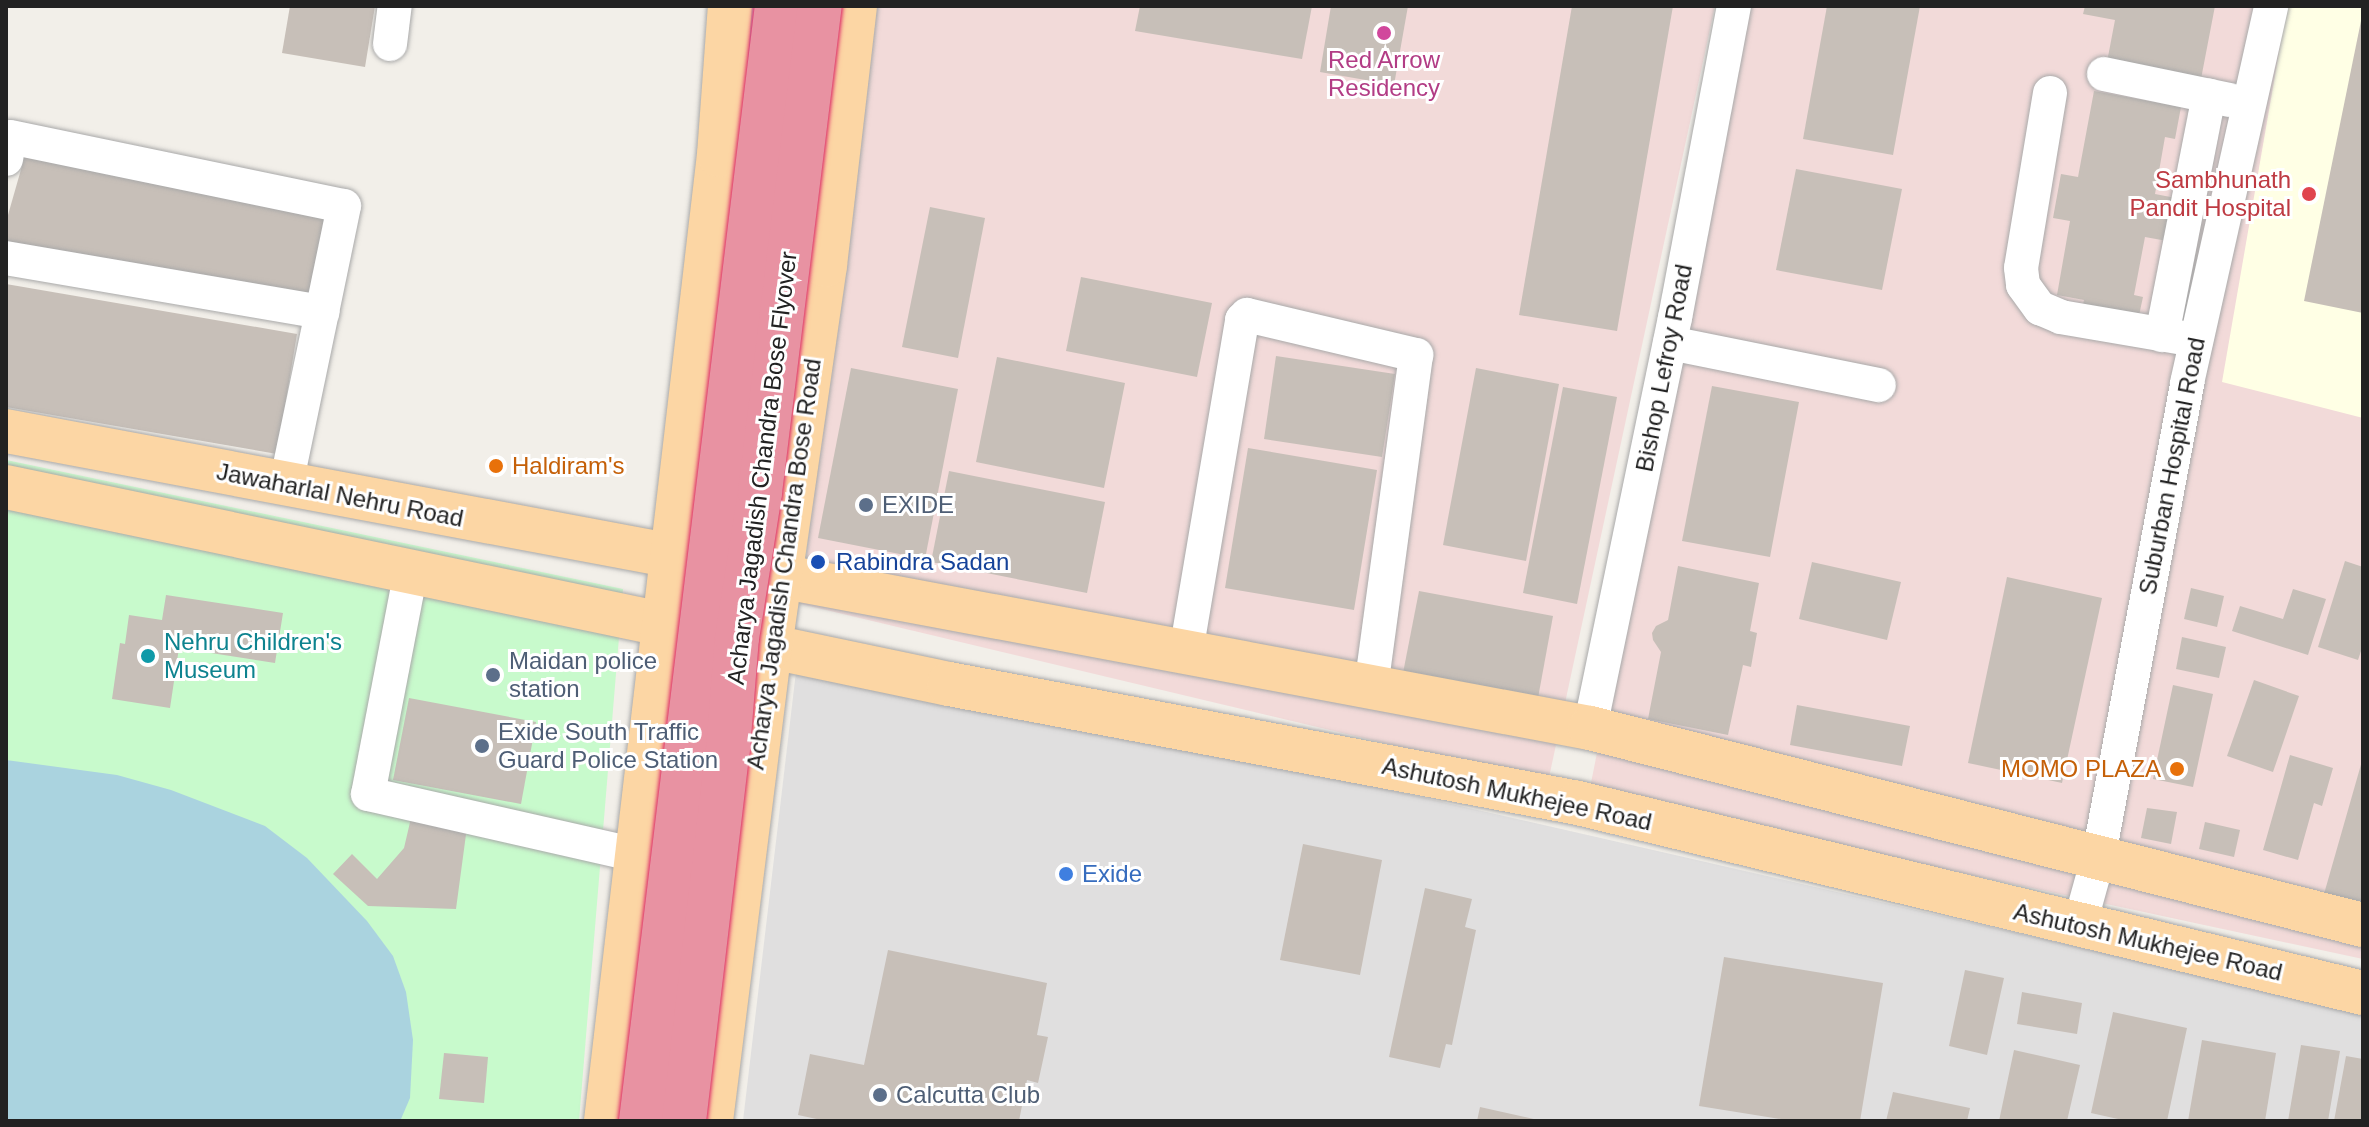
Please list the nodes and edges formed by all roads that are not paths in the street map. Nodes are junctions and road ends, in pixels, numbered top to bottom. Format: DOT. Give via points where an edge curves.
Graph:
graph roads {
  1 [pos="395,6"];
  2 [pos="730,6"];
  3 [pos="777,6"];
  4 [pos="820,6"];
  5 [pos="855,6"];
  6 [pos="1734,6"];
  7 [pos="2271,6"];
  8 [pos="390,44"];
  9 [pos="2104,74"];
  10 [pos="2050,93"];
  11 [pos="2209,96"];
  12 [pos="2249,104"];
  13 [pos="6,159"];
  14 [pos="6,258"];
  15 [pos="322,312"];
  16 [pos="2162,335"];
  17 [pos="2196,340"];
  18 [pos="1670,343"];
  19 [pos="1879,385"];
  20 [pos="6,431"];
  21 [pos="286,485"];
  22 [pos="6,487"];
  23 [pos="674,557"];
  24 [pos="411,571"];
  25 [pos="780,574"];
  26 [pos="666,624"];
  27 [pos="770,647"];
  28 [pos="1186,652"];
  29 [pos="1371,687"];
  30 [pos="1590,728"];
  31 [pos="636,855"];
  32 [pos="2099,855"];
  33 [pos="2363,925"];
  34 [pos="2079,927"];
  35 [pos="2363,993"];
  36 [pos="606,1121"];
  37 [pos="641,1121"];
  38 [pos="684,1121"];
  39 [pos="711,1121"];
  1 -- 8 [label="street"];
  2 -- 23 [label="main road" via="719,155"];
  3 -- 37 [label="highway, Acharya Jagadish Chandra Bose Flyover, bridge"];
  4 -- 38 [label="highway, Acharya Jagadish Chandra Bose Flyover, bridge" via="737,638"];
  5 -- 25 [label="main road, Acharya Jagadish Chandra Bose Road" via="825,265"];
  6 -- 18 [label="street, Bishop Lefroy Road"];
  7 -- 12 [label="street, Suburban Hospital Road"];
  9 -- 11 [label="street"];
  10 -- 16 [label="street" via="2021,268 2023,285 2049,313"];
  11 -- 12 [label="street"];
  11 -- 16 [label="street"];
  12 -- 17 [label="street, Suburban Hospital Road"];
  13 -- 15 [label="street" via="10,137 344,206"];
  14 -- 15 [label="street"];
  15 -- 21 [label="street"];
  16 -- 17 [label="street"];
  17 -- 32 [label="street, Suburban Hospital Road"];
  18 -- 19 [label="street"];
  18 -- 30 [label="street, Bishop Lefroy Road"];
  20 -- 21 [label="main road, Jawaharlal Nehru Road"];
  21 -- 23 [label="main road, Jawaharlal Nehru Road"];
  22 -- 24 [label="main road"];
  23 -- 25 [label="main road"];
  23 -- 26 [label="main road"];
  24 -- 26 [label="main road"];
  24 -- 31 [label="street" via="368,794"];
  25 -- 27 [label="main road, Acharya Jagadish Chandra Bose Road"];
  25 -- 28 [label="main road"];
  26 -- 27 [label="main road, Ashutosh Mukhejee Road"];
  26 -- 31 [label="main road"];
  27 -- 34 [label="main road, Ashutosh Mukhejee Road" via="1578,803"];
  27 -- 39 [label="main road, Acharya Jagadish Chandra Bose Road"];
  28 -- 29 [label="main road"];
  28 -- 29 [label="street" via="1242,320 1247,315 1416,355"];
  29 -- 30 [label="main road"];
  30 -- 32 [label="main road"];
  31 -- 36 [label="main road"];
  32 -- 33 [label="main road"];
  32 -- 34 [label="street, Suburban Hospital Road"];
  34 -- 35 [label="main road, Ashutosh Mukhejee Road"];
}
